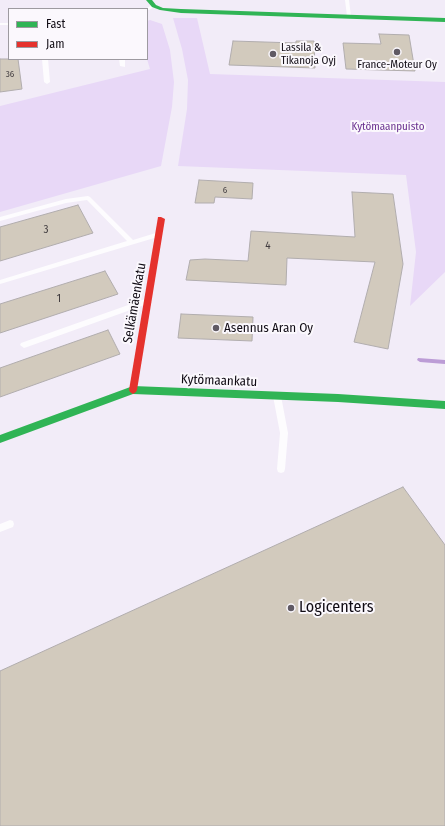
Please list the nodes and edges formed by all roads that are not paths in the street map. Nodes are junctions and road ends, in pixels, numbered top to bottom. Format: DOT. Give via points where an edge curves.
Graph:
graph roads {
  1 [pos="347,0"];
  2 [pos="150,5"];
  3 [pos="348,16"];
  4 [pos="445,20"];
  5 [pos="45,60"];
  6 [pos="122,60"];
  7 [pos="124,66"];
  8 [pos="47,82"];
  9 [pos="0,219"];
  10 [pos="161,219"];
  11 [pos="159,234"];
  12 [pos="131,242"];
  13 [pos="0,282"];
  14 [pos="148,301"];
  15 [pos="24,344"];
  16 [pos="133,390"];
  17 [pos="277,396"];
  18 [pos="445,405"];
  19 [pos="0,439"];
  20 [pos="281,469"];
  21 [pos="10,524"];
  22 [pos="0,528"];
  1 -- 3 [label="lane"];
  2 -- 3 [label="street" via="181,11"];
  3 -- 4 [label="street"];
  5 -- 8 [label="lane"];
  6 -- 7 [label="lane"];
  9 -- 12 [label="lane" via="66,201 88,198"];
  10 -- 11 [label="street, Selkämäenkatu"];
  11 -- 12 [label="lane"];
  11 -- 14 [label="street, Selkämäenkatu"];
  12 -- 13 [label="lane"];
  14 -- 15 [label="lane"];
  14 -- 16 [label="street, Selkämäenkatu"];
  16 -- 17 [label="street, Kytömaankatu"];
  16 -- 19 [label="street, Kytömaankatu"];
  17 -- 18 [label="street, Kytömaankatu"];
  17 -- 20 [label="lane" via="284,433"];
  21 -- 22 [label="lane"];
}
